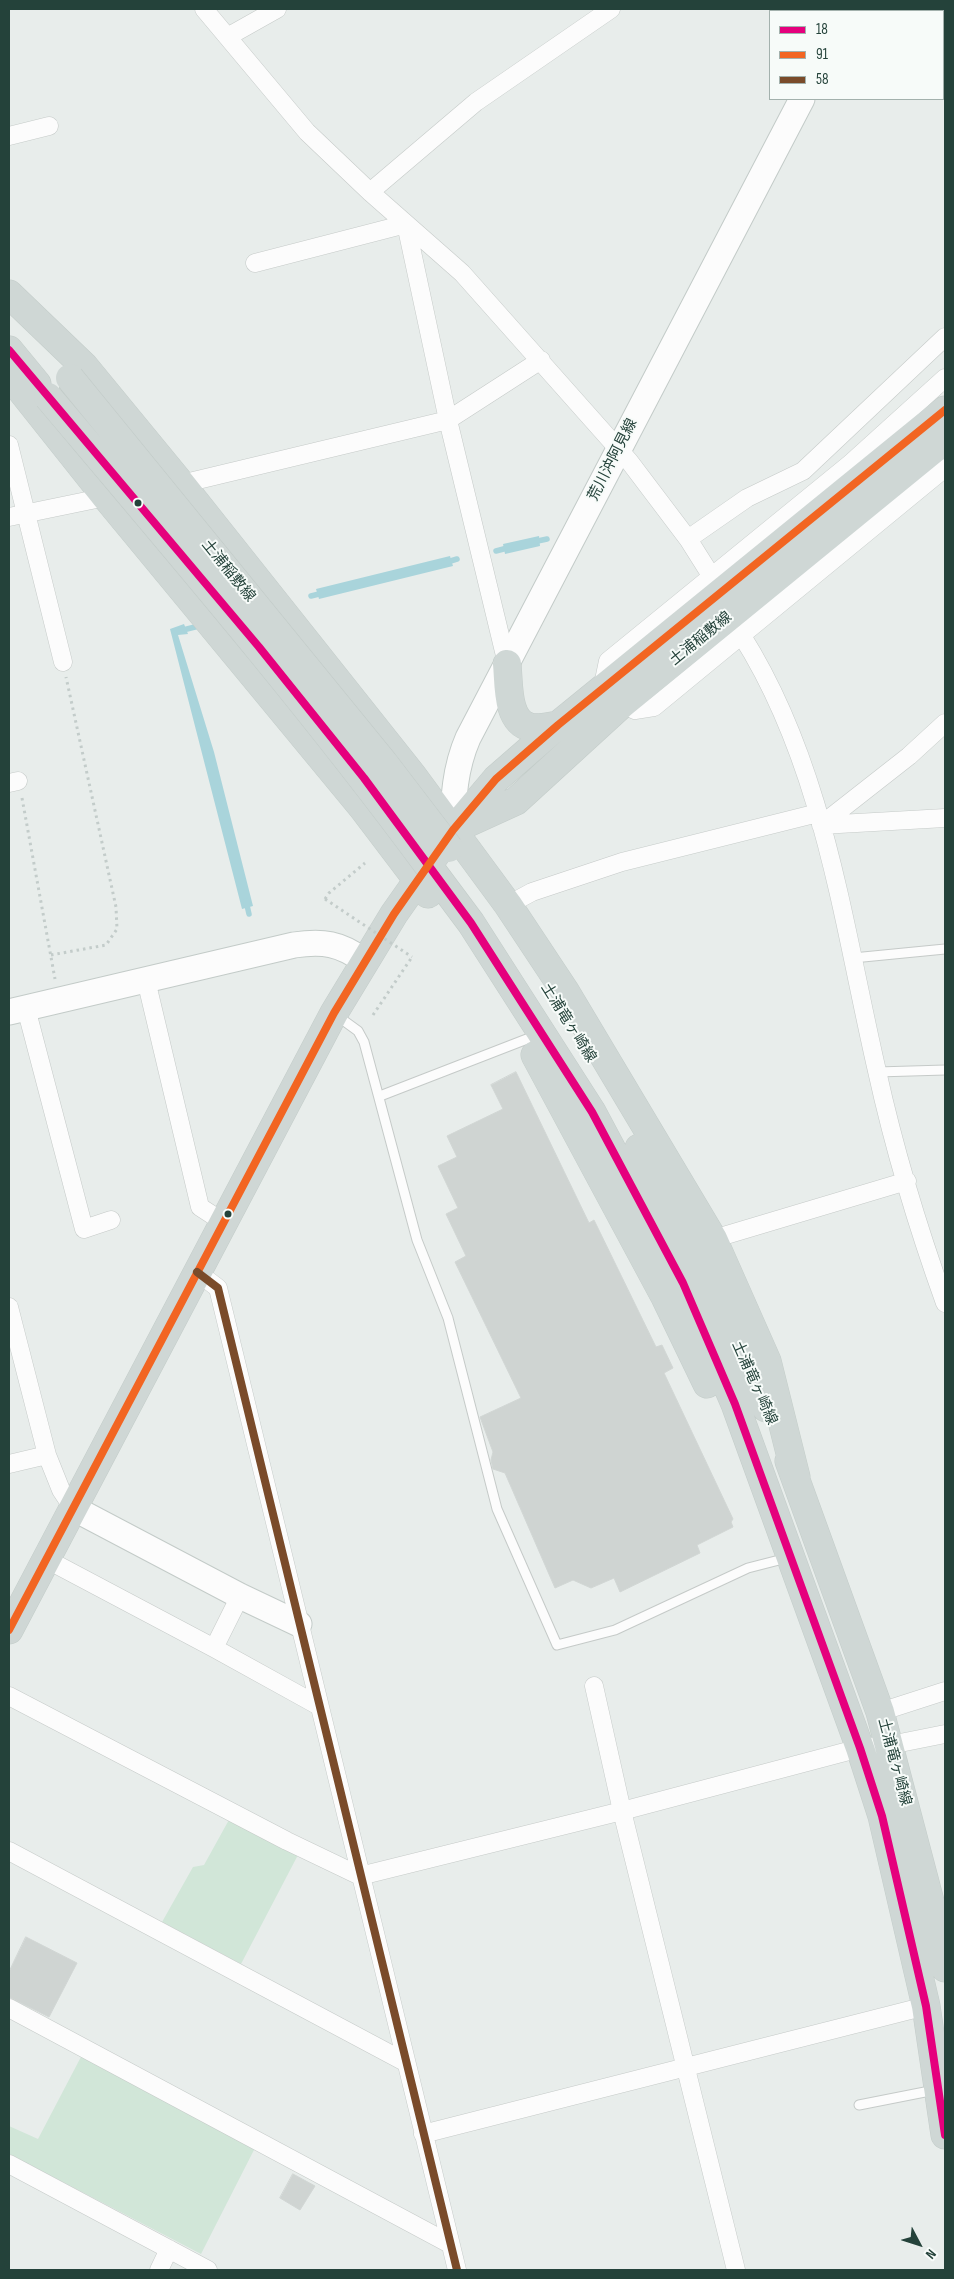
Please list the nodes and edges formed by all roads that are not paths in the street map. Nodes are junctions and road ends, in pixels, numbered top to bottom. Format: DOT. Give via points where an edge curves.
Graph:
graph roads {
  1 [pos="204,9"];
  2 [pos="277,9"];
  3 [pos="610,9"];
  4 [pos="229,36"];
  5 [pos="801,100"];
  6 [pos="49,126"];
  7 [pos="9,136"];
  8 [pos="370,192"];
  9 [pos="406,224"];
  10 [pos="255,263"];
  11 [pos="9,294"];
  12 [pos="9,302"];
  13 [pos="945,338"];
  14 [pos="9,350"];
  15 [pos="541,360"];
  16 [pos="9,375"];
  17 [pos="945,378"];
  18 [pos="945,410"];
  19 [pos="448,420"];
  20 [pos="945,440"];
  21 [pos="834,443"];
  22 [pos="9,445"];
  23 [pos="619,450"];
  24 [pos="900,462"];
  25 [pos="851,463"];
  26 [pos="810,465"];
  27 [pos="945,468"];
  28 [pos="181,484"];
  29 [pos="825,484"];
  30 [pos="106,497"];
  31 [pos="17,516"];
  32 [pos="688,539"];
  33 [pos="712,578"];
  34 [pos="742,636"];
  35 [pos="63,662"];
  36 [pos="507,664"];
  37 [pos="612,697"];
  38 [pos="945,723"];
  39 [pos="558,726"];
  40 [pos="945,818"];
  41 [pos="820,819"];
  42 [pos="438,856"];
  43 [pos="508,905"];
  44 [pos="945,949"];
  45 [pos="853,958"];
  46 [pos="364,961"];
  47 [pos="146,980"];
  48 [pos="17,1010"];
  49 [pos="334,1013"];
  50 [pos="527,1039"];
  51 [pos="945,1070"];
  52 [pos="877,1072"];
  53 [pos="380,1096"];
  54 [pos="907,1181"];
  55 [pos="111,1220"];
  56 [pos="223,1222"];
  57 [pos="713,1239"];
  58 [pos="197,1272"];
  59 [pos="693,1277"];
  60 [pos="945,1302"];
  61 [pos="9,1307"];
  62 [pos="47,1455"];
  63 [pos="9,1464"];
  64 [pos="796,1477"];
  65 [pos="768,1496"];
  66 [pos="73,1508"];
  67 [pos="791,1557"];
  68 [pos="46,1559"];
  69 [pos="240,1596"];
  70 [pos="299,1624"];
  71 [pos="9,1630"];
  72 [pos="214,1648"];
  73 [pos="594,1686"];
  74 [pos="945,1691"];
  75 [pos="9,1696"];
  76 [pos="319,1706"];
  77 [pos="880,1712"];
  78 [pos="945,1734"];
  79 [pos="890,1745"];
  80 [pos="860,1748"];
  81 [pos="622,1811"];
  82 [pos="9,1851"];
  83 [pos="360,1876"];
  84 [pos="939,1908"];
  85 [pos="945,1968"];
  86 [pos="926,2006"];
  87 [pos="9,2008"];
  88 [pos="405,2062"];
  89 [pos="686,2066"];
  90 [pos="940,2089"];
  91 [pos="859,2105"];
  92 [pos="423,2134"];
  93 [pos="945,2135"];
  94 [pos="9,2164"];
  95 [pos="450,2244"];
  96 [pos="169,2249"];
  97 [pos="159,2270"];
  98 [pos="208,2270"];
  99 [pos="457,2270"];
  100 [pos="736,2270"];
  1 -- 4 [label="street"];
  2 -- 4 [label="street"];
  3 -- 8 [label="street" via="476,102"];
  4 -- 8 [label="street" via="307,132"];
  5 -- 23 [label="main road, 荒川沖阿見線"];
  6 -- 7 [label="street"];
  8 -- 9 [label="street"];
  9 -- 10 [label="street"];
  9 -- 15 [label="street" via="462,273"];
  9 -- 19 [label="street"];
  11 -- 28 [label="main road" via="84,366"];
  12 -- 42 [label="main road, 土浦稲敷線, bridge" via="384,763"];
  13 -- 21 [label="street"];
  14 -- 42 [label="main road, 土浦稲敷線, bridge" via="259,647 364,778"];
  15 -- 19 [label="street"];
  15 -- 23 [label="street"];
  16 -- 30 [label="main road"];
  17 -- 25 [label="street"];
  18 -- 24 [label="main road, 土浦稲敷線"];
  19 -- 28 [label="street"];
  19 -- 36 [label="street"];
  20 -- 24 [label="main road, 土浦稲敷線"];
  21 -- 25 [label="street"];
  21 -- 26 [label="street"];
  22 -- 31 [label="street"];
  23 -- 32 [label="street"];
  23 -- 36 [label="main road, 荒川沖阿見線"];
  24 -- 37 [label="main road, 土浦稲敷線"];
  25 -- 29 [label="street"];
  26 -- 29 [label="street"];
  26 -- 32 [label="street" via="747,498"];
  27 -- 34 [label="street"];
  28 -- 42 [label="main road" via="400,758"];
  29 -- 33 [label="street"];
  30 -- 31 [label="street"];
  30 -- 42 [label="main road" via="362,807"];
  31 -- 35 [label="street"];
  32 -- 33 [label="street"];
  33 -- 37 [label="street" via="608,661"];
  34 -- 37 [label="street" via="654,707 636,710"];
  34 -- 41 [label="street" via="787,724"];
  36 -- 39 [label="main road" via="511,706 518,720 530,727"];
  36 -- 42 [label="main road, 荒川沖阿見線" via="462,753"];
  37 -- 39 [label="main road, 土浦稲敷線"];
  37 -- 42 [label="main road, 土浦稲敷線" via="516,801"];
  38 -- 41 [label="street" via="909,756"];
  39 -- 42 [label="main road, 土浦稲敷線" via="496,779"];
  40 -- 41 [label="street"];
  41 -- 43 [label="street" via="622,862 532,892"];
  41 -- 45 [label="street"];
  42 -- 43 [label="main road"];
  42 -- 46 [label="main road"];
  42 -- 50 [label="main road" via="466,946"];
  42 -- 59 [label="main road, 土浦竜ヶ崎線" via="493,907 568,1022 612,1096"];
  43 -- 57 [label="main road" via="565,991"];
  44 -- 45 [label="lane"];
  45 -- 52 [label="street"];
  46 -- 47 [label="main road" via="337,945 316,942"];
  46 -- 49 [label="main road"];
  47 -- 48 [label="main road"];
  47 -- 56 [label="street" via="200,1207"];
  48 -- 55 [label="street" via="84,1229"];
  49 -- 53 [label="lane" via="358,1031"];
  49 -- 56 [label="main road"];
  50 -- 53 [label="lane"];
  50 -- 65 [label="main road" via="665,1297 718,1407"];
  51 -- 52 [label="lane"];
  52 -- 54 [label="street"];
  53 -- 67 [label="lane" via="417,1240 448,1318 497,1509 557,1645 615,1630 748,1568"];
  54 -- 57 [label="street"];
  54 -- 60 [label="street"];
  56 -- 58 [label="main road"];
  57 -- 64 [label="main road" via="767,1361"];
  58 -- 66 [label="main road"];
  58 -- 70 [label="street" via="218,1288"];
  59 -- 64 [label="main road, 土浦竜ヶ崎線"];
  59 -- 65 [label="main road, 土浦竜ヶ崎線"];
  61 -- 62 [label="street"];
  62 -- 63 [label="street"];
  62 -- 66 [label="street" via="57,1483"];
  64 -- 77 [label="main road, 土浦竜ヶ崎線"];
  65 -- 67 [label="main road, 土浦竜ヶ崎線"];
  66 -- 68 [label="main road"];
  66 -- 69 [label="main road"];
  67 -- 80 [label="main road, 土浦竜ヶ崎線"];
  68 -- 71 [label="main road"];
  68 -- 72 [label="street"];
  69 -- 70 [label="main road"];
  69 -- 72 [label="street"];
  70 -- 76 [label="street"];
  72 -- 76 [label="street"];
  73 -- 81 [label="street"];
  74 -- 77 [label="street"];
  75 -- 83 [label="street"];
  76 -- 83 [label="street"];
  77 -- 79 [label="main road, 土浦竜ヶ崎線"];
  78 -- 79 [label="street"];
  79 -- 80 [label="street"];
  79 -- 84 [label="main road, 土浦竜ヶ崎線"];
  80 -- 81 [label="street"];
  80 -- 86 [label="main road, 土浦竜ヶ崎線" via="882,1816"];
  81 -- 83 [label="street"];
  81 -- 89 [label="street"];
  82 -- 88 [label="street"];
  83 -- 88 [label="street"];
  84 -- 85 [label="main road, 土浦竜ヶ崎線"];
  86 -- 89 [label="street"];
  86 -- 90 [label="main road, 土浦竜ヶ崎線"];
  87 -- 95 [label="street"];
  88 -- 92 [label="street"];
  89 -- 92 [label="street"];
  89 -- 100 [label="street"];
  90 -- 91 [label="lane"];
  90 -- 93 [label="main road, 土浦竜ヶ崎線"];
  92 -- 95 [label="street"];
  94 -- 96 [label="street"];
  95 -- 99 [label="street"];
  96 -- 97 [label="street"];
  96 -- 98 [label="street"];
}
